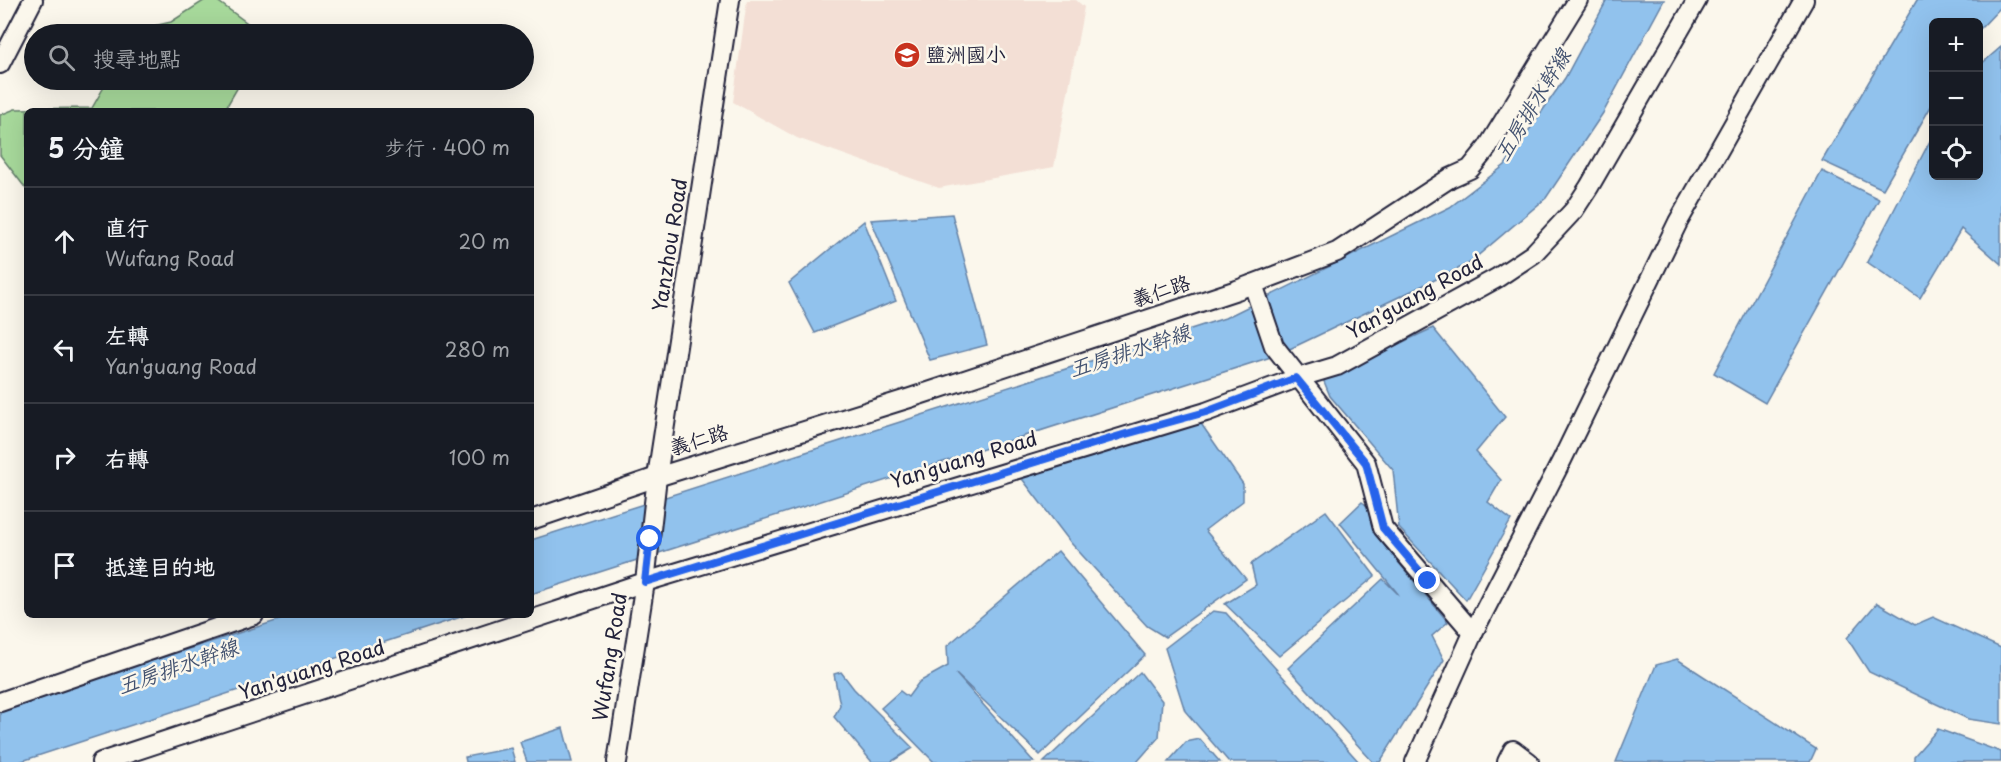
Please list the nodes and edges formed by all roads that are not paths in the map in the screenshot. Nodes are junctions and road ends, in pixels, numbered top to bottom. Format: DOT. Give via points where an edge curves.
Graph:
graph roads {
  1 [pos="33,0"];
  2 [pos="730,0"];
  3 [pos="1578,0"];
  4 [pos="1697,0"];
  5 [pos="1804,0"];
  6 [pos="0,64"];
  7 [pos="1255,290"];
  8 [pos="1296,378"];
  9 [pos="657,477"];
  10 [pos="655,497"];
  11 [pos="534,519"];
  12 [pos="645,582"];
  13 [pos="245,618"];
  14 [pos="1473,633"];
  15 [pos="0,702"];
  16 [pos="101,762"];
  17 [pos="617,762"];
  18 [pos="1415,762"];
  19 [pos="1507,762"];
  20 [pos="1529,762"];
  1 -- 6 [label="street"];
  2 -- 9 [label="street, Yanzhou Road"];
  3 -- 7 [label="street, 義仁路" via="1487,148 1470,169 1337,252"];
  4 -- 8 [label="street, Yan'guang Road" via="1589,187 1574,210 1533,254 1337,366"];
  5 -- 14 [label="street" via="1678,222"];
  7 -- 8 [label="street" via="1274,346"];
  7 -- 9 [label="street, 義仁路"];
  8 -- 12 [label="street, Yan'guang Road" via="1206,412"];
  8 -- 14 [label="street" via="1366,463 1383,528"];
  9 -- 10 [label="street, Yanzhou Road"];
  9 -- 11 [label="street, 義仁路"];
  10 -- 12 [label="street, Wufang Road"];
  12 -- 16 [label="street, Yan'guang Road"];
  12 -- 17 [label="street, Wufang Road"];
  13 -- 15 [label="street"];
  14 -- 18 [label="street"];
  19 -- 20 [label="street" via="1513,750"];
}
